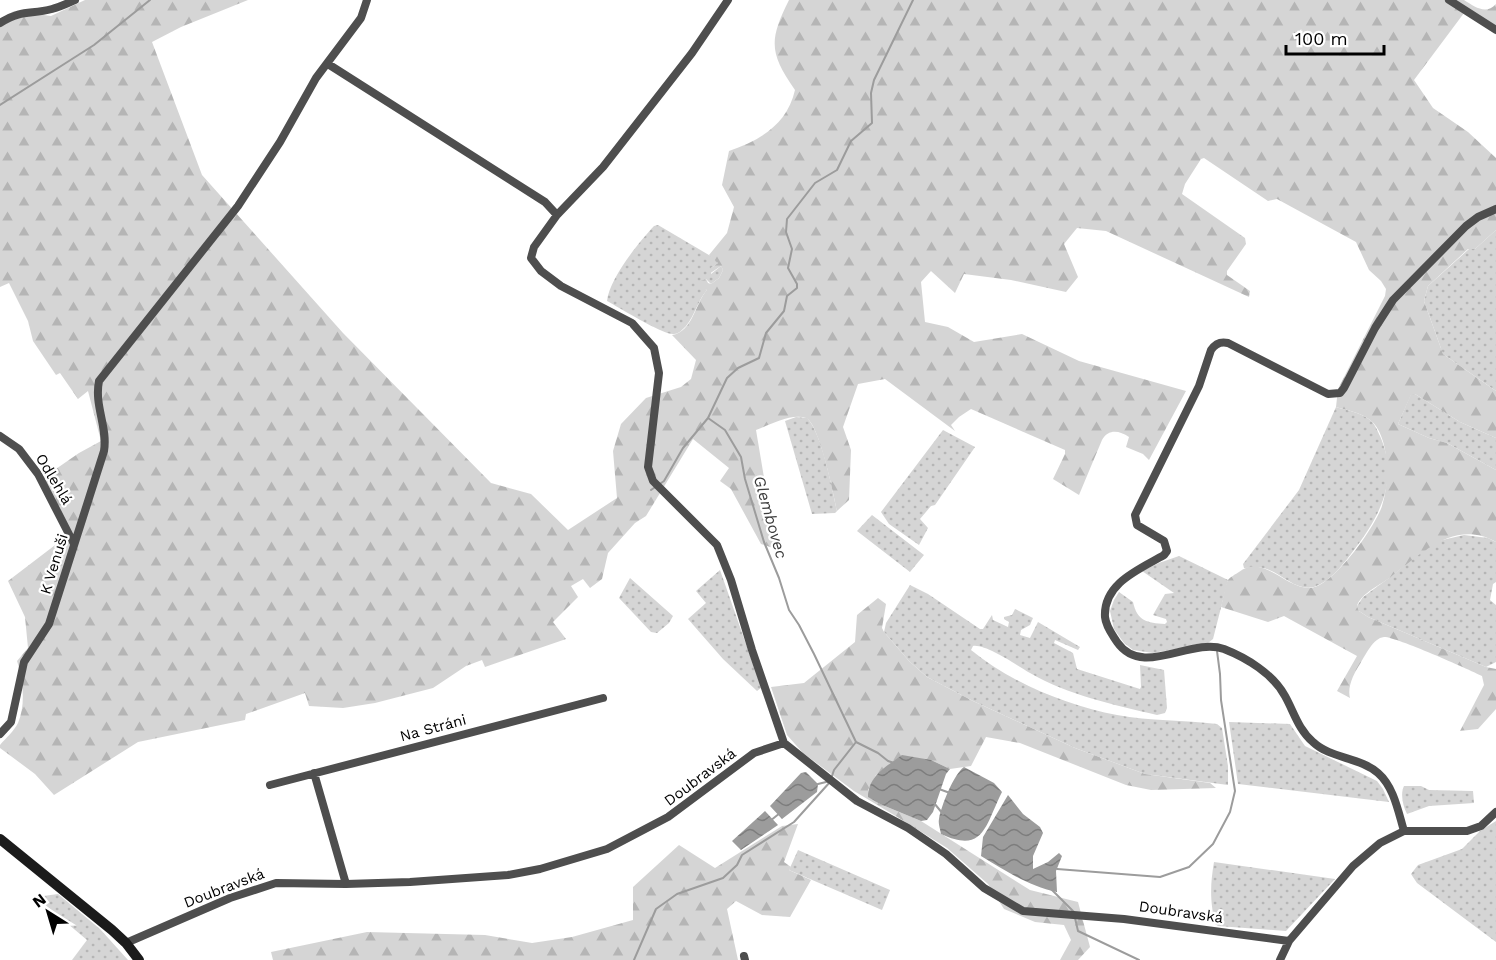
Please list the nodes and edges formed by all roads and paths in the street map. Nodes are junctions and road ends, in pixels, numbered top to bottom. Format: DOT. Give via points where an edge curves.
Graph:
graph roads {
  1 [pos="75,0"];
  2 [pos="367,0"];
  3 [pos="728,0"];
  4 [pos="1449,0"];
  5 [pos="0,23"];
  6 [pos="1496,30"];
  7 [pos="328,64"];
  8 [pos="1496,209"];
  9 [pos="557,214"];
  10 [pos="0,436"];
  11 [pos="74,544"];
  12 [pos="603,698"];
  13 [pos="0,734"];
  14 [pos="784,743"];
  15 [pos="314,773"];
  16 [pos="270,785"];
  17 [pos="1496,812"];
  18 [pos="1404,831"];
  19 [pos="0,839"];
  20 [pos="346,884"];
  21 [pos="1289,941"];
  22 [pos="126,943"];
  23 [pos="139,960"];
  24 [pos="1280,960"];
  1 -- 5 [label="street" via="52,9 19,14"];
  2 -- 7 [label="street" via="361,18"];
  3 -- 9 [label="street" via="609,159"];
  4 -- 6 [label="street"];
  7 -- 9 [label="street" via="545,202"];
  7 -- 11 [label="street, K Venuši" via="238,206 99,381 96,394 106,442"];
  8 -- 18 [label="street" via="1466,226 1393,300 1340,393 1328,394 1228,343 1214,345 1135,515 1137,525 1164,541 1167,551 1121,580 1111,593 1106,610 1107,628 1119,645 1133,655 1153,657 1212,647 1255,666 1275,682 1310,740 1327,752 1378,773 1393,796"];
  9 -- 14 [label="street" via="534,247 531,258 540,271 561,286 632,323 654,348 659,373 648,467 652,480 717,545"];
  10 -- 11 [label="street, Odlehlá" via="20,449 38,474"];
  11 -- 13 [label="street, K Venuši" via="49,624 24,662 11,722"];
  12 -- 15 [label="street, Na Stráni"];
  14 -- 20 [label="street, Doubravská" via="754,753 668,817 607,849 508,875"];
  14 -- 21 [label="street, Doubravská" via="857,801 908,828 946,854 984,888 1023,911 1124,919"];
  15 -- 16 [label="street, Na Stráni"];
  15 -- 20 [label="street"];
  17 -- 18 [label="street" via="1481,826 1467,831"];
  18 -- 21 [label="street" via="1380,843 1353,866"];
  19 -- 22 [label="main road"];
  20 -- 22 [label="street, Doubravská" via="276,884 230,898"];
  21 -- 24 [label="street"];
  22 -- 23 [label="main road"];
}
